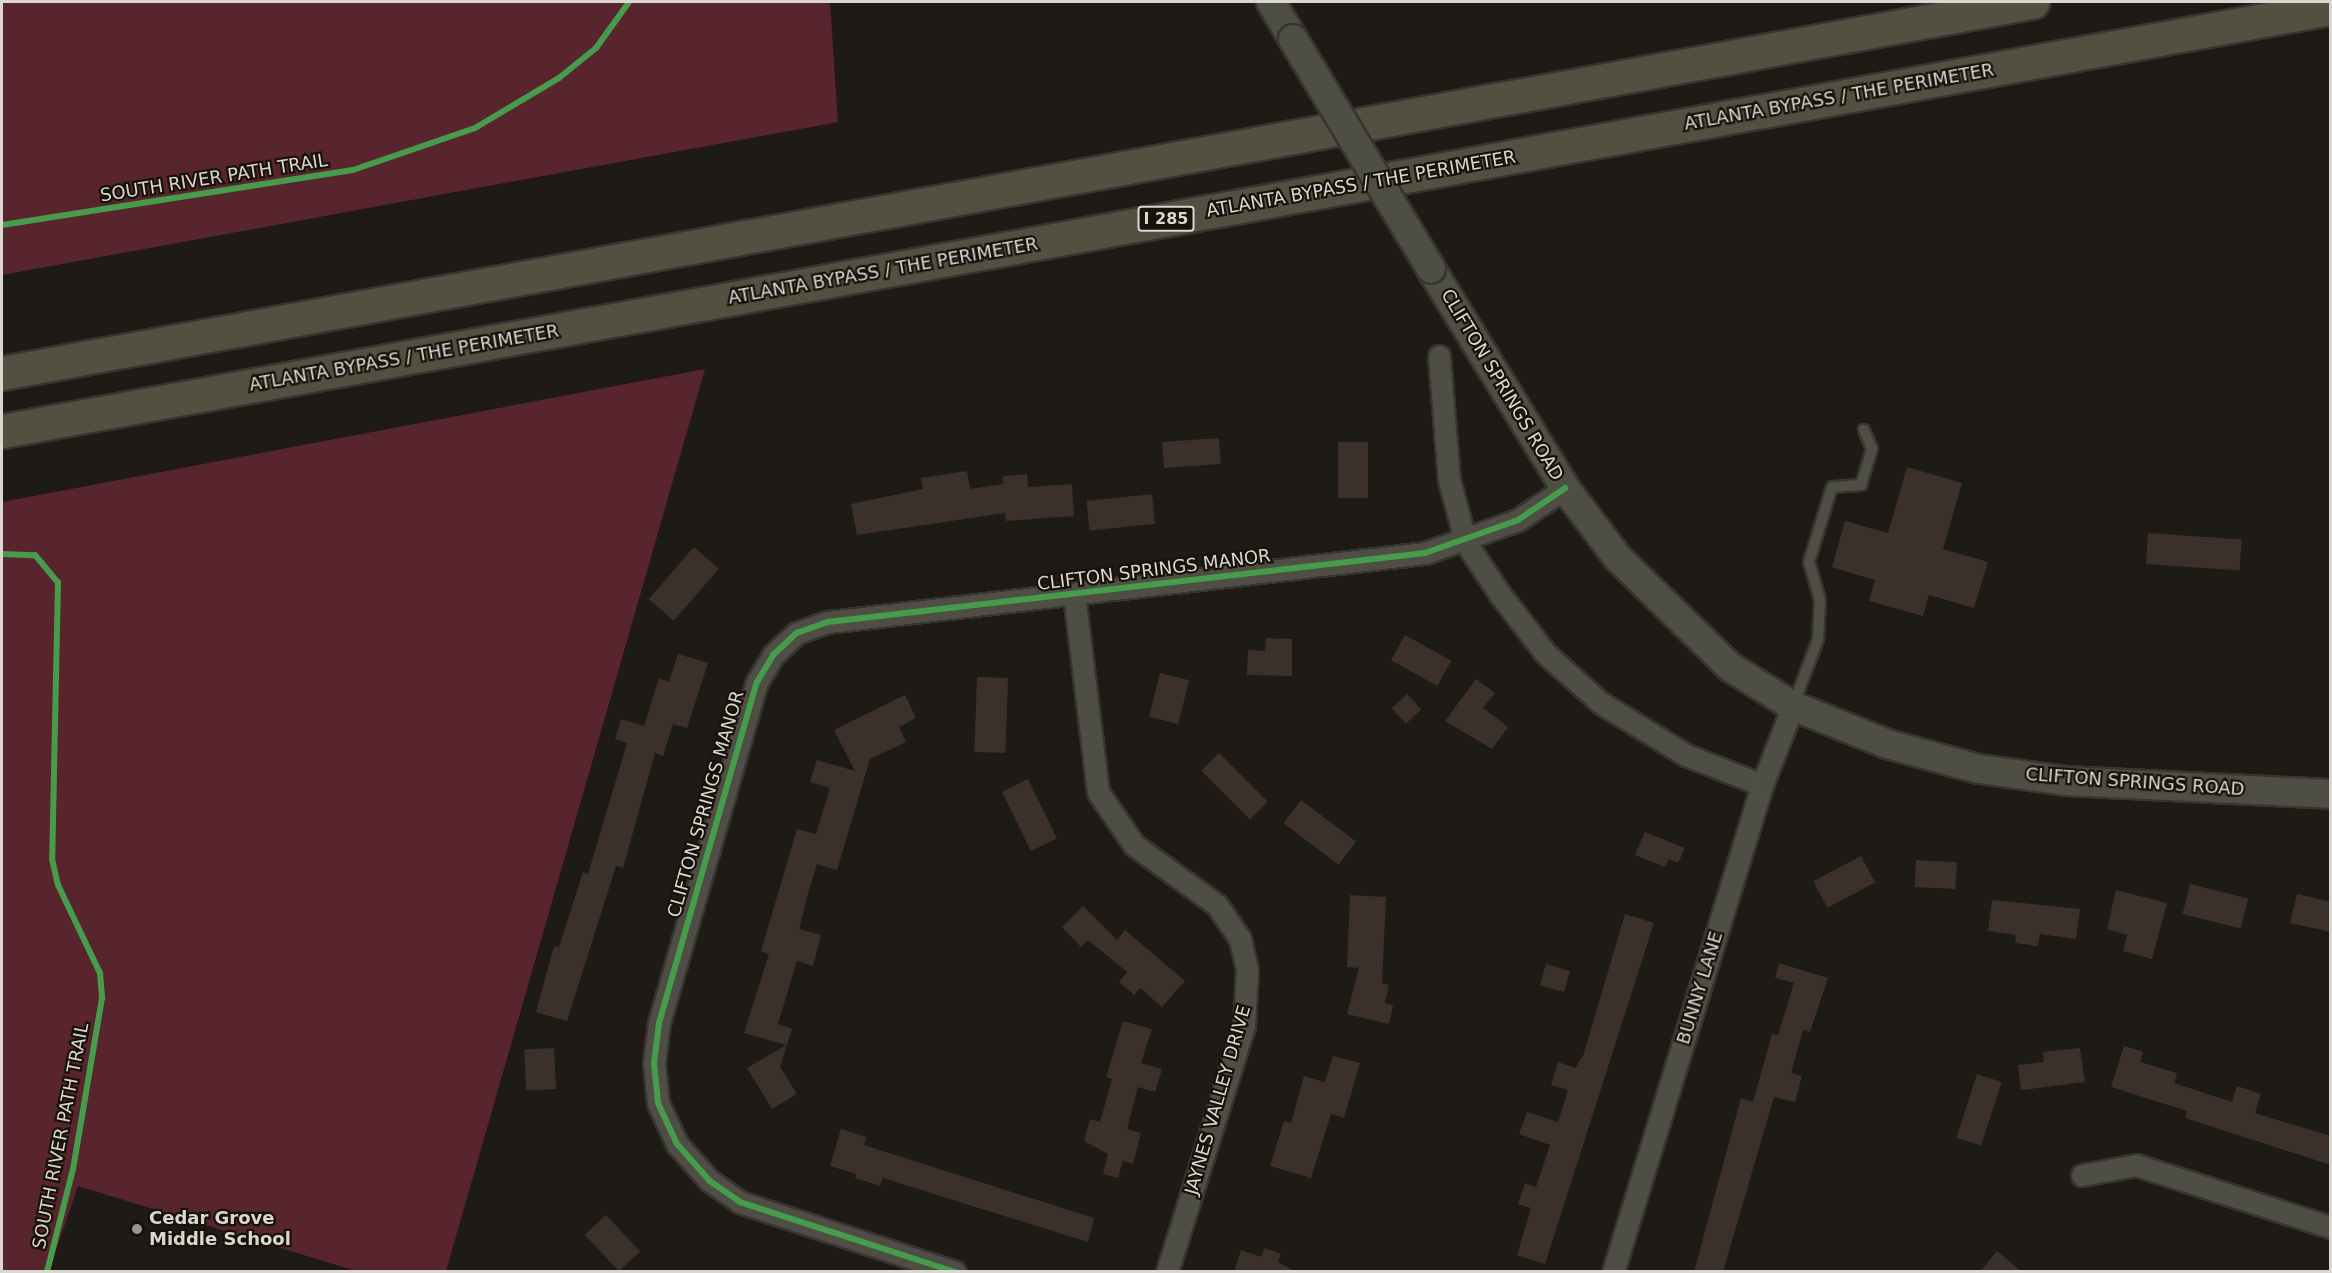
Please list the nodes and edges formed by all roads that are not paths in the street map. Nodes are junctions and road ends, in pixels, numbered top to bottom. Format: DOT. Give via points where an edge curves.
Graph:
graph roads {
  1 [pos="1271,2"];
  2 [pos="2032,2"];
  3 [pos="2331,8"];
  4 [pos="1438,356"];
  5 [pos="2,373"];
  6 [pos="1864,430"];
  7 [pos="2,431"];
  8 [pos="1565,488"];
  9 [pos="1466,543"];
  10 [pos="1074,594"];
  11 [pos="1793,706"];
  12 [pos="1762,785"];
  13 [pos="2331,794"];
  14 [pos="2082,1175"];
  15 [pos="2331,1227"];
  16 [pos="955,1272"];
  17 [pos="1167,1272"];
  18 [pos="1613,1272"];
  1 -- 8 [label="street, CLIFTON SPRINGS ROAD, bridge"];
  2 -- 5 [label="highway"];
  3 -- 7 [label="highway, ATLANTA BYPASS / THE PERIMETER / I 285"];
  4 -- 9 [label="street" via="1449,480"];
  6 -- 11 [label="lane" via="1872,449 1861,485 1832,487 1809,562 1820,600 1818,639"];
  8 -- 9 [label="street, CLIFTON SPRINGS MANOR" via="1518,520"];
  8 -- 11 [label="street, CLIFTON SPRINGS ROAD" via="1618,558 1672,616 1730,668"];
  9 -- 10 [label="street, CLIFTON SPRINGS MANOR" via="1425,553"];
  9 -- 12 [label="street" via="1546,654 1601,703 1686,756"];
  10 -- 16 [label="street, CLIFTON SPRINGS MANOR" via="828,622 796,633 773,655 757,682 658,1023 654,1063 658,1103 677,1144 709,1180 779,1219"];
  10 -- 17 [label="street, JAYNES VALLEY DRIVE" via="1098,792 1134,845 1217,905 1240,939 1247,970 1244,1026"];
  11 -- 12 [label="street, BUNNY LANE"];
  11 -- 13 [label="street, CLIFTON SPRINGS ROAD" via="1887,744 1979,769 2064,781"];
  12 -- 18 [label="street, BUNNY LANE"];
  14 -- 15 [label="street" via="2136,1166"];
}
